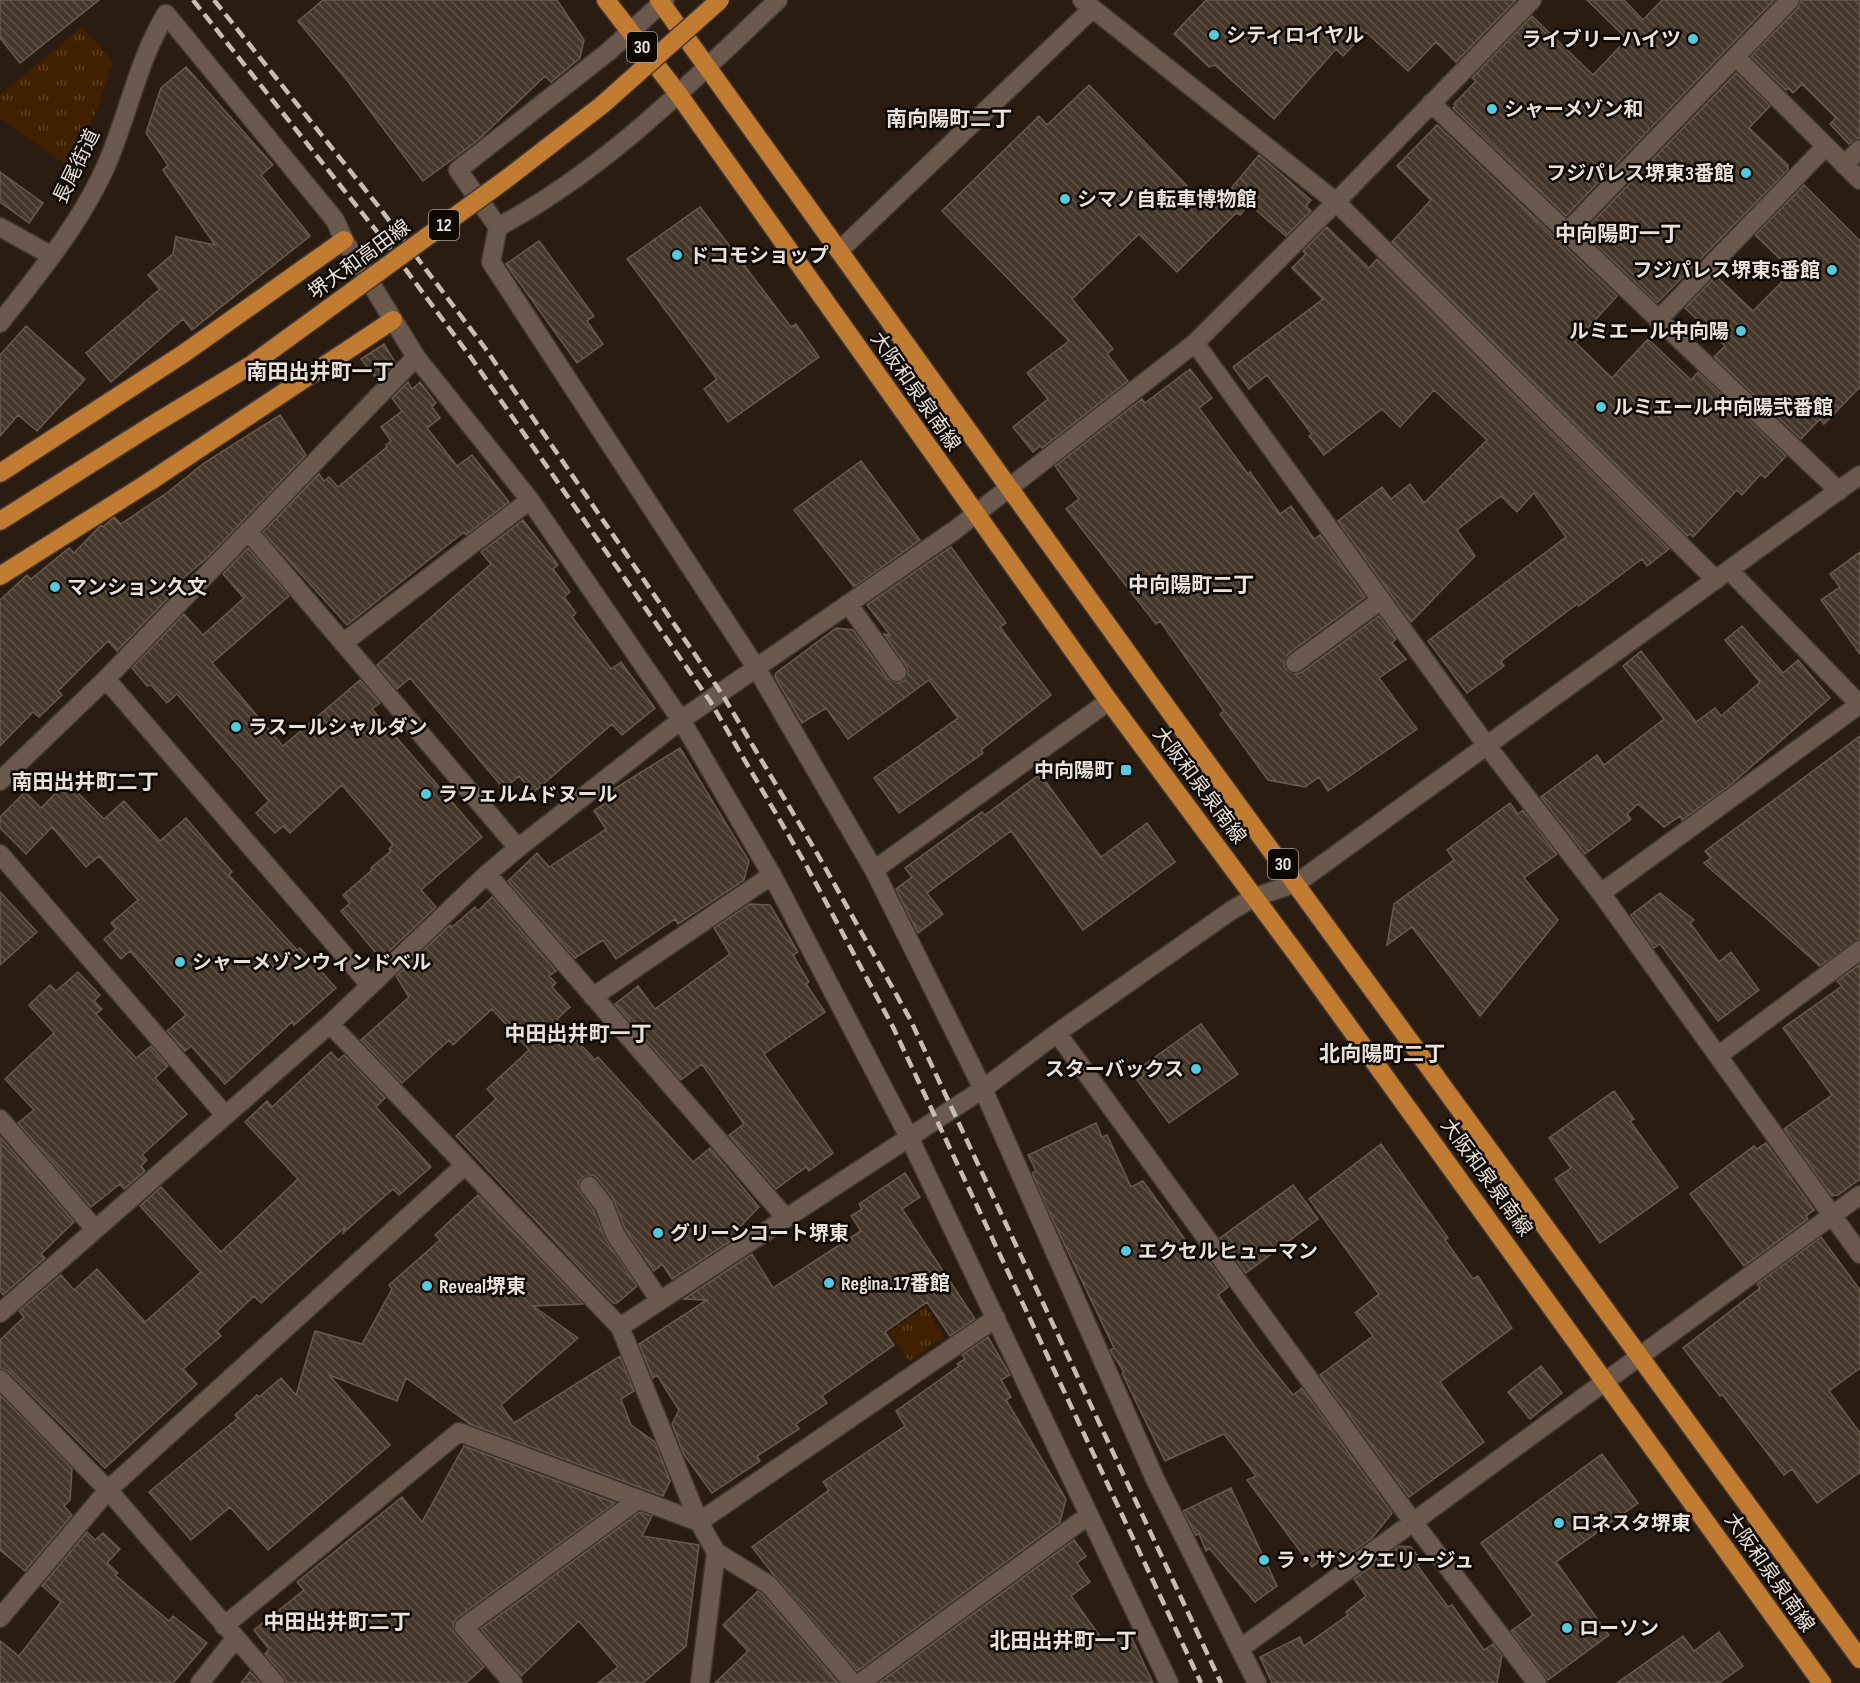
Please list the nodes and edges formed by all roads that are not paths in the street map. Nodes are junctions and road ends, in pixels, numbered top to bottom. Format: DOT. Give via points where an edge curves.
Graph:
graph roads {
  1 [pos="606,0"];
  2 [pos="720,0"];
  3 [pos="778,0"];
  4 [pos="1532,0"];
  5 [pos="1790,0"];
  6 [pos="661,1"];
  7 [pos="1087,4"];
  8 [pos="630,32"];
  9 [pos="1736,57"];
  10 [pos="707,67"];
  11 [pos="679,94"];
  12 [pos="1431,103"];
  13 [pos="1826,146"];
  14 [pos="1860,149"];
  15 [pos="1844,165"];
  16 [pos="1860,180"];
  17 [pos="1336,202"];
  18 [pos="0,227"];
  19 [pos="498,227"];
  20 [pos="1566,233"];
  21 [pos="344,240"];
  22 [pos="840,250"];
  23 [pos="52,256"];
  24 [pos="393,320"];
  25 [pos="1659,320"];
  26 [pos="0,323"];
  27 [pos="1195,343"];
  28 [pos="416,357"];
  29 [pos="0,473"];
  30 [pos="1860,476"];
  31 [pos="1011,488"];
  32 [pos="1839,491"];
  33 [pos="530,500"];
  34 [pos="976,514"];
  35 [pos="0,521"];
  36 [pos="248,531"];
  37 [pos="1723,575"];
  38 [pos="0,576"];
  39 [pos="1381,600"];
  40 [pos="849,605"];
  41 [pos="343,643"];
  42 [pos="1295,663"];
  43 [pos="757,669"];
  44 [pos="897,672"];
  45 [pos="106,679"];
  46 [pos="1109,701"];
  47 [pos="1859,704"];
  48 [pos="681,720"];
  49 [pos="1487,746"];
  50 [pos="0,781"];
  51 [pos="518,848"];
  52 [pos="0,854"];
  53 [pos="874,870"];
  54 [pos="487,874"];
  55 [pos="772,875"];
  56 [pos="1297,883"];
  57 [pos="1601,893"];
  58 [pos="1255,897"];
  59 [pos="1860,950"];
  60 [pos="369,985"];
  61 [pos="593,997"];
  62 [pos="330,1024"];
  63 [pos="1057,1033"];
  64 [pos="1719,1055"];
  65 [pos="983,1089"];
  66 [pos="225,1115"];
  67 [pos="0,1119"];
  68 [pos="909,1137"];
  69 [pos="465,1165"];
  70 [pos="589,1186"];
  71 [pos="1860,1195"];
  72 [pos="1832,1215"];
  73 [pos="786,1218"];
  74 [pos="95,1230"];
  75 [pos="1860,1254"];
  76 [pos="660,1301"];
  77 [pos="0,1313"];
  78 [pos="996,1318"];
  79 [pos="620,1327"];
  80 [pos="1640,1355"];
  81 [pos="0,1379"];
  82 [pos="1606,1381"];
  83 [pos="108,1490"];
  84 [pos="639,1499"];
  85 [pos="1089,1515"];
  86 [pos="699,1522"];
  87 [pos="1413,1522"];
  88 [pos="716,1552"];
  89 [pos="0,1618"];
  90 [pos="230,1633"];
  91 [pos="1241,1648"];
  92 [pos="1860,1659"];
  93 [pos="1532,1681"];
  94 [pos="200,1683"];
  95 [pos="275,1683"];
  96 [pos="513,1683"];
  97 [pos="700,1683"];
  98 [pos="853,1683"];
  99 [pos="860,1683"];
  100 [pos="1169,1683"];
  101 [pos="1257,1683"];
  102 [pos="1822,1683"];
  1 -- 8 [label="main road, 大阪和泉泉南線 / 30"];
  2 -- 35 [label="main road, 堺大和高田線 / 12, bridge" via="602,105 251,365"];
  3 -- 10 [label="street"];
  4 -- 12 [label="street"];
  5 -- 9 [label="street"];
  6 -- 8 [label="street"];
  6 -- 10 [label="main road, 大阪和泉泉南線 / 30"];
  7 -- 17 [label="street"];
  7 -- 22 [label="street"];
  8 -- 11 [label="main road, 大阪和泉泉南線 / 30"];
  8 -- 19 [label="street" via="458,170"];
  9 -- 13 [label="street"];
  9 -- 20 [label="street"];
  10 -- 11 [label="street"];
  10 -- 22 [label="main road, 大阪和泉泉南線 / 30"];
  11 -- 19 [label="street" via="563,188"];
  11 -- 34 [label="main road, 大阪和泉泉南線 / 30"];
  12 -- 17 [label="street"];
  12 -- 20 [label="street"];
  13 -- 15 [label="street"];
  13 -- 25 [label="street"];
  14 -- 15 [label="street"];
  15 -- 16 [label="street"];
  17 -- 27 [label="street"];
  17 -- 37 [label="street"];
  18 -- 23 [label="street"];
  19 -- 43 [label="street" via="491,262"];
  20 -- 25 [label="street"];
  21 -- 23 [label="street, 長尾街道" via="335,220 166,14 141,63 108,159"];
  21 -- 24 [label="street"];
  21 -- 29 [label="main road" via="183,354"];
  22 -- 31 [label="main road, 大阪和泉泉南線 / 30"];
  23 -- 26 [label="street, 長尾街道"];
  24 -- 28 [label="street"];
  24 -- 38 [label="main road"];
  25 -- 32 [label="street"];
  27 -- 31 [label="street"];
  27 -- 39 [label="street"];
  28 -- 33 [label="street"];
  28 -- 36 [label="street"];
  30 -- 32 [label="street"];
  31 -- 34 [label="street"];
  31 -- 56 [label="main road, 大阪和泉泉南線 / 30"];
  32 -- 37 [label="street"];
  33 -- 41 [label="street"];
  33 -- 48 [label="street"];
  34 -- 40 [label="street"];
  34 -- 46 [label="main road, 大阪和泉泉南線 / 30"];
  36 -- 41 [label="street"];
  36 -- 45 [label="street"];
  37 -- 47 [label="street"];
  37 -- 49 [label="street"];
  39 -- 42 [label="street"];
  39 -- 49 [label="street"];
  40 -- 43 [label="street"];
  40 -- 44 [label="street"];
  41 -- 51 [label="street"];
  43 -- 48 [label="street"];
  43 -- 53 [label="street"];
  45 -- 50 [label="street"];
  45 -- 60 [label="street"];
  46 -- 53 [label="street"];
  46 -- 58 [label="main road, 大阪和泉泉南線 / 30"];
  47 -- 57 [label="street"];
  48 -- 51 [label="street"];
  48 -- 55 [label="street"];
  49 -- 56 [label="street"];
  49 -- 57 [label="street"];
  51 -- 54 [label="street"];
  52 -- 66 [label="street"];
  53 -- 65 [label="street"];
  54 -- 60 [label="street"];
  54 -- 61 [label="street"];
  55 -- 61 [label="street"];
  55 -- 68 [label="street"];
  56 -- 58 [label="street"];
  56 -- 80 [label="main road, 大阪和泉泉南線 / 30"];
  57 -- 64 [label="street"];
  58 -- 63 [label="street"];
  58 -- 82 [label="main road, 大阪和泉泉南線 / 30"];
  59 -- 64 [label="street"];
  60 -- 62 [label="street"];
  61 -- 73 [label="street"];
  62 -- 66 [label="street"];
  62 -- 69 [label="street"];
  63 -- 65 [label="street"];
  63 -- 87 [label="street"];
  64 -- 72 [label="street"];
  65 -- 68 [label="street"];
  65 -- 91 [label="street" via="1155,1479"];
  66 -- 74 [label="street"];
  67 -- 74 [label="street"];
  68 -- 73 [label="street"];
  68 -- 78 [label="street"];
  69 -- 79 [label="street"];
  69 -- 83 [label="street"];
  70 -- 76 [label="street" via="604,1205 615,1234"];
  71 -- 72 [label="street"];
  72 -- 75 [label="street"];
  72 -- 80 [label="street"];
  73 -- 76 [label="street"];
  74 -- 77 [label="street"];
  76 -- 79 [label="street"];
  78 -- 85 [label="street"];
  78 -- 86 [label="street"];
  79 -- 86 [label="street"];
  80 -- 82 [label="street"];
  80 -- 92 [label="main road, 大阪和泉泉南線 / 30"];
  81 -- 83 [label="street"];
  82 -- 87 [label="street"];
  82 -- 102 [label="main road, 大阪和泉泉南線 / 30"];
  83 -- 89 [label="street"];
  83 -- 90 [label="street"];
  84 -- 86 [label="street"];
  84 -- 90 [label="street" via="459,1432"];
  84 -- 96 [label="street" via="464,1627"];
  85 -- 99 [label="street"];
  85 -- 100 [label="street"];
  86 -- 88 [label="street"];
  87 -- 91 [label="street"];
  87 -- 93 [label="street"];
  88 -- 97 [label="street"];
  88 -- 98 [label="street" via="769,1585"];
  90 -- 94 [label="street"];
  90 -- 95 [label="street"];
  91 -- 101 [label="street"];
}
